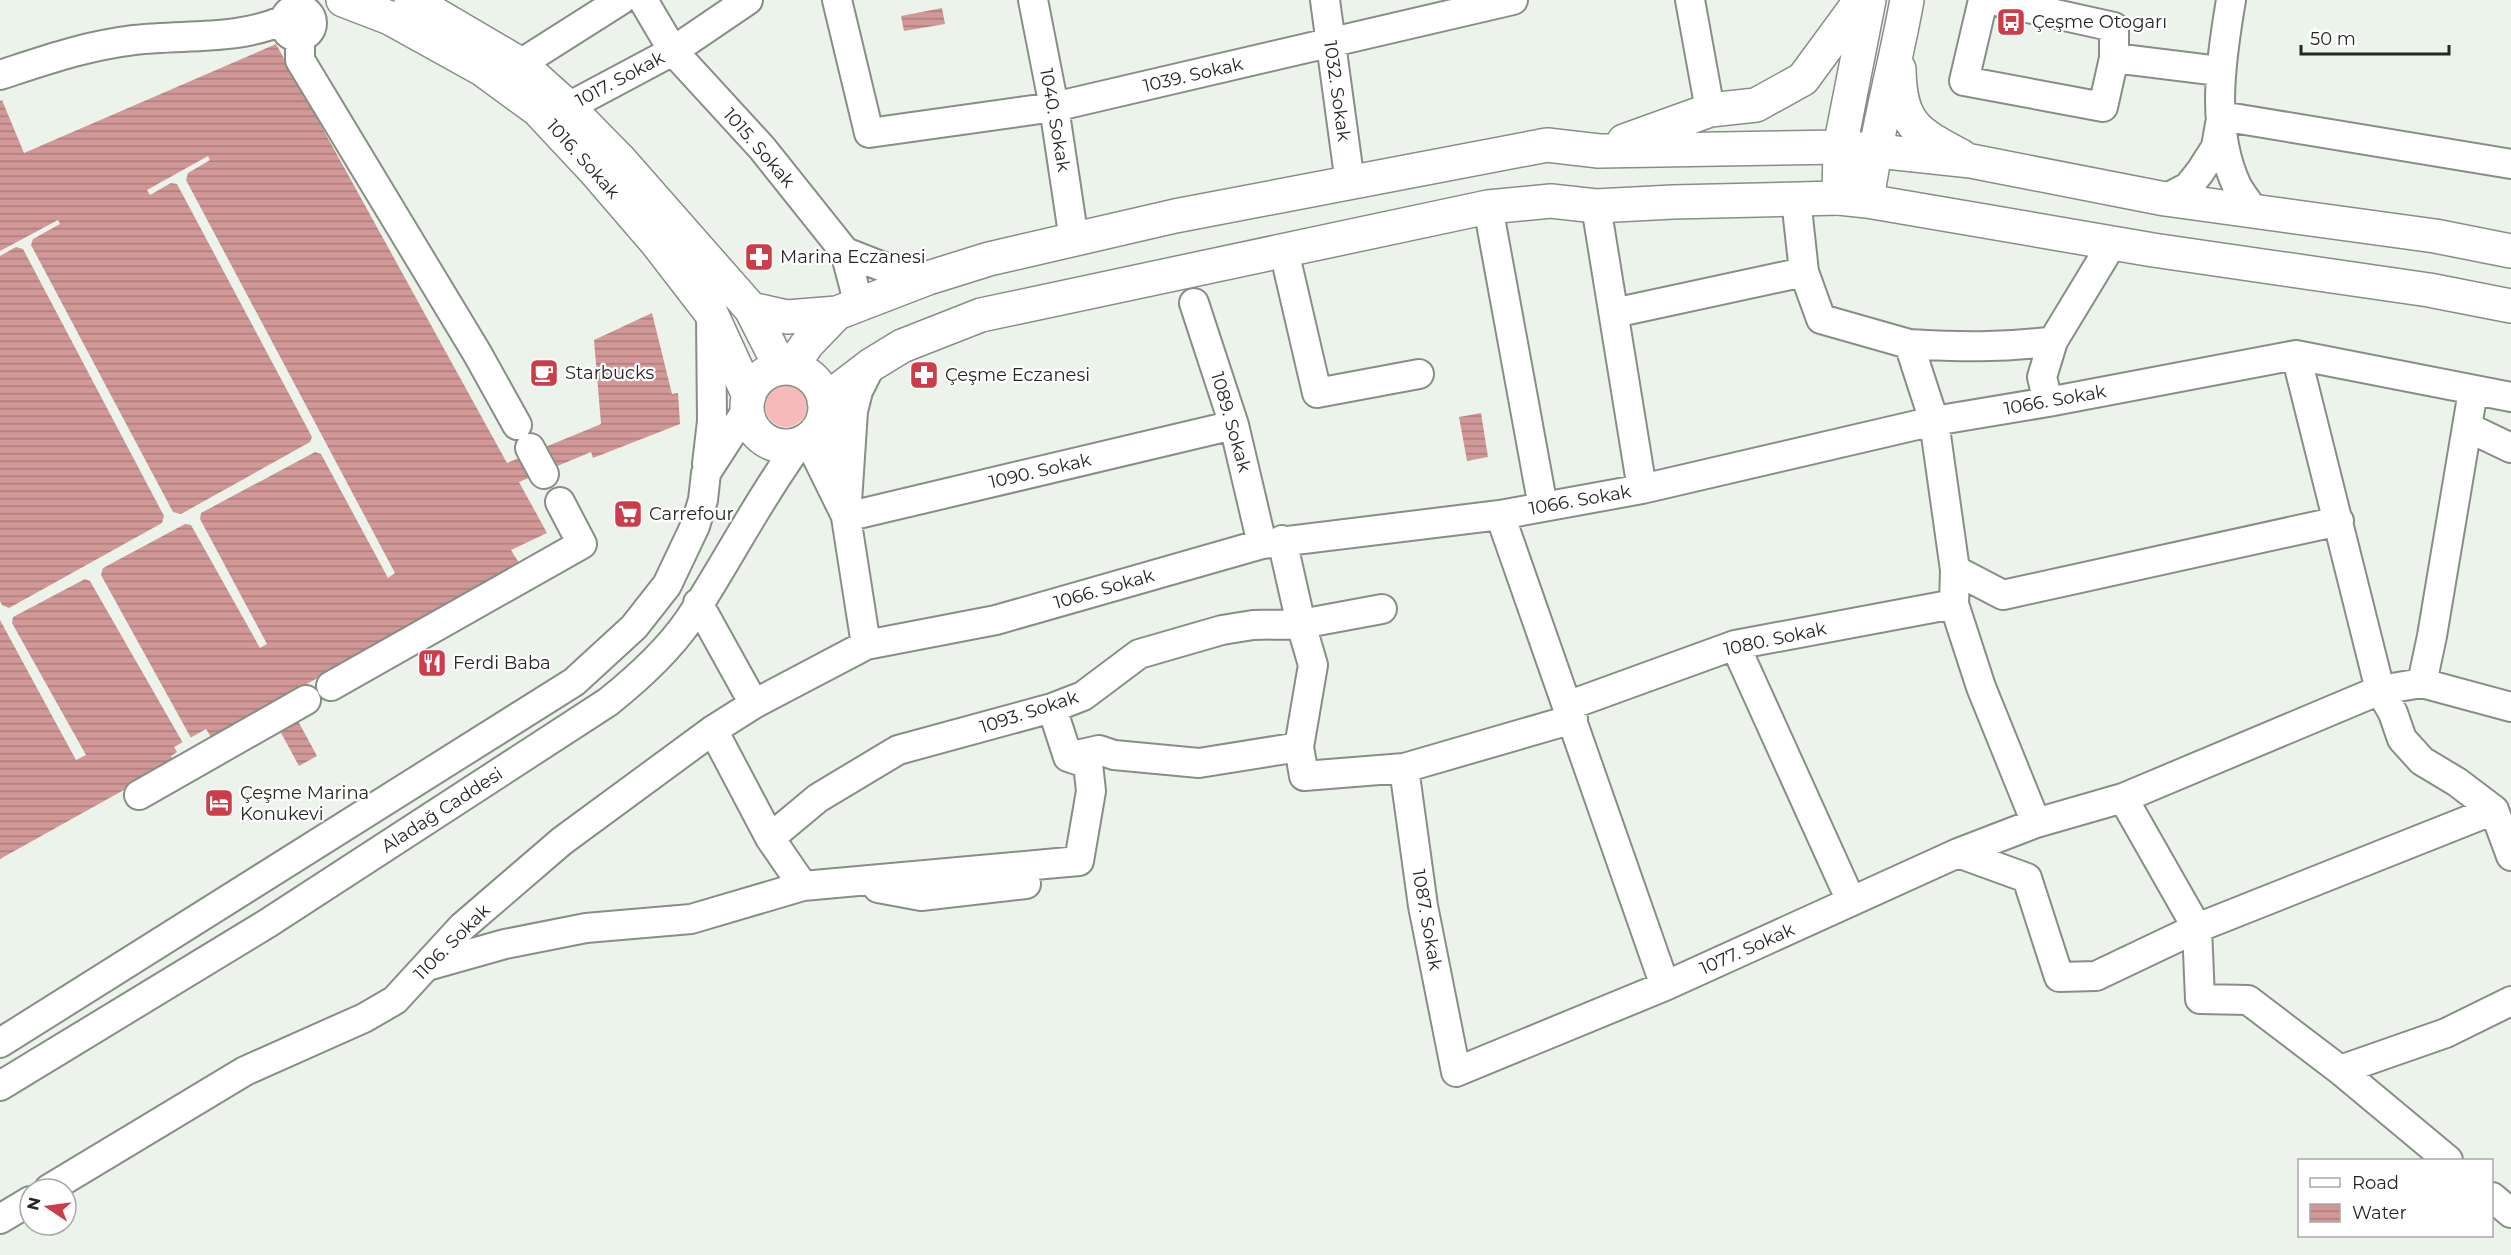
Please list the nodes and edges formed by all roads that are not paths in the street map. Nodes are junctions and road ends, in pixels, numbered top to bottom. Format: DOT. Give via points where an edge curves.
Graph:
graph roads {
  1 [pos="343,0"];
  2 [pos="411,0"];
  3 [pos="621,0"];
  4 [pos="643,0"];
  5 [pos="748,0"];
  6 [pos="837,0"];
  7 [pos="1033,0"];
  8 [pos="1324,0"];
  9 [pos="1513,0"];
  10 [pos="1689,0"];
  11 [pos="1861,0"];
  12 [pos="1869,0"];
  13 [pos="1907,0"];
  14 [pos="1983,0"];
  15 [pos="1992,0"];
  16 [pos="2231,0"];
  17 [pos="300,13"];
  18 [pos="1330,42"];
  19 [pos="673,51"];
  20 [pos="1898,52"];
  21 [pos="2114,58"];
  22 [pos="520,64"];
  23 [pos="2219,71"];
  24 [pos="0,75"];
  25 [pos="568,107"];
  26 [pos="1054,107"];
  27 [pos="1710,110"];
  28 [pos="2221,116"];
  29 [pos="1840,147"];
  30 [pos="1874,150"];
  31 [pos="1599,151"];
  32 [pos="1971,161"];
  33 [pos="2511,164"];
  34 [pos="1350,183"];
  35 [pos="1796,199"];
  36 [pos="1853,199"];
  37 [pos="2165,199"];
  38 [pos="1596,206"];
  39 [pos="1488,207"];
  40 [pos="2255,212"];
  41 [pos="1074,240"];
  42 [pos="2112,242"];
  43 [pos="2511,250"];
  44 [pos="1284,251"];
  45 [pos="845,252"];
  46 [pos="1804,272"];
  47 [pos="928,278"];
  48 [pos="1194,303"];
  49 [pos="2511,306"];
  50 [pos="751,309"];
  51 [pos="848,309"];
  52 [pos="1614,313"];
  53 [pos="711,314"];
  54 [pos="2052,341"];
  55 [pos="1909,344"];
  56 [pos="2296,355"];
  57 [pos="871,365"];
  58 [pos="785,368"];
  59 [pos="1419,374"];
  60 [pos="2473,391"];
  61 [pos="2511,397"];
  62 [pos="748,402"];
  63 [pos="2048,402"];
  64 [pos="1934,421"];
  65 [pos="814,424"];
  66 [pos="1234,426"];
  67 [pos="2467,427"];
  68 [pos="2511,448"];
  69 [pos="706,473"];
  70 [pos="848,473"];
  71 [pos="544,474"];
  72 [pos="1642,489"];
  73 [pos="560,502"];
  74 [pos="1543,507"];
  75 [pos="1500,515"];
  76 [pos="846,517"];
  77 [pos="2339,521"];
  78 [pos="1272,542"];
  79 [pos="1955,570"];
  80 [pos="698,603"];
  81 [pos="1954,604"];
  82 [pos="1382,609"];
  83 [pos="1300,624"];
  84 [pos="866,645"];
  85 [pos="1735,645"];
  86 [pos="2422,683"];
  87 [pos="331,686"];
  88 [pos="2380,690"];
  89 [pos="306,700"];
  90 [pos="754,704"];
  91 [pos="2511,706"];
  92 [pos="1052,708"];
  93 [pos="1570,712"];
  94 [pos="713,730"];
  95 [pos="1299,747"];
  96 [pos="1068,758"];
  97 [pos="1404,768"];
  98 [pos="139,795"];
  99 [pos="2124,798"];
  100 [pos="2494,810"];
  101 [pos="2036,823"];
  102 [pos="770,838"];
  103 [pos="1958,853"];
  104 [pos="2511,856"];
  105 [pos="261,879"];
  106 [pos="853,881"];
  107 [pos="1026,884"];
  108 [pos="803,886"];
  109 [pos="1851,902"];
  110 [pos="280,915"];
  111 [pos="2197,927"];
  112 [pos="427,966"];
  113 [pos="1665,986"];
  114 [pos="2511,1001"];
  115 [pos="0,1043"];
  116 [pos="2340,1070"];
  117 [pos="1456,1072"];
  118 [pos="0,1086"];
  119 [pos="2446,1159"];
  120 [pos="69,1177"];
  121 [pos="2493,1198"];
  122 [pos="18,1208"];
  123 [pos="2511,1213"];
  124 [pos="0,1219"];
  1 -- 53 [label="main road, 1016. Sokak" via="390,18 482,69 538,110 657,243"];
  2 -- 22 [label="main road, 1016. Sokak"];
  3 -- 22 [label="street"];
  4 -- 19 [label="street, 1015. Sokak"];
  5 -- 19 [label="street, 1017. Sokak"];
  6 -- 26 [label="street, 1039. Sokak" via="869,133"];
  7 -- 26 [label="street, 1040. Sokak"];
  8 -- 18 [label="street, 1032. Sokak"];
  9 -- 18 [label="street, 1039. Sokak"];
  10 -- 27 [label="street"];
  11 -- 27 [label="main road" via="1803,79 1756,105"];
  12 -- 29 [label="main road"];
  13 -- 20 [label="main road"];
  14 -- 21 [label="street" via="1964,81 2103,107"];
  15 -- 21 [label="street" via="2114,27"];
  16 -- 23 [label="street"];
  17 -- 24 [label="street" via="272,26 217,37 136,39 89,46"];
  17 -- 71 [label="street" via="300,60 477,353"];
  18 -- 26 [label="street, 1039. Sokak"];
  18 -- 34 [label="street, 1032. Sokak"];
  19 -- 25 [label="street, 1017. Sokak"];
  19 -- 45 [label="street, 1015. Sokak" via="762,148"];
  20 -- 30 [label="main road"];
  20 -- 32 [label="main road" via="1899,97 1909,119 1928,138"];
  21 -- 23 [label="street"];
  22 -- 25 [label="main road, 1016. Sokak"];
  23 -- 28 [label="street"];
  25 -- 50 [label="main road, 1016. Sokak"];
  26 -- 41 [label="street, 1040. Sokak"];
  27 -- 31 [label="main road"];
  28 -- 33 [label="street"];
  28 -- 37 [label="street" via="2216,147 2200,172 2188,187"];
  28 -- 40 [label="street" via="2237,185"];
  29 -- 30 [label="main road"];
  29 -- 31 [label="main road"];
  29 -- 36 [label="main road"];
  30 -- 32 [label="main road"];
  30 -- 36 [label="main road"];
  31 -- 34 [label="main road" via="1546,145"];
  32 -- 37 [label="main road"];
  34 -- 41 [label="main road" via="1175,216"];
  35 -- 36 [label="main road"];
  35 -- 38 [label="main road"];
  35 -- 46 [label="street"];
  36 -- 42 [label="main road"];
  37 -- 40 [label="main road"];
  38 -- 39 [label="main road" via="1551,201"];
  38 -- 52 [label="street"];
  39 -- 44 [label="main road"];
  39 -- 74 [label="street"];
  40 -- 43 [label="main road"];
  41 -- 47 [label="main road"];
  42 -- 49 [label="main road"];
  42 -- 54 [label="street"];
  44 -- 57 [label="main road" via="981,315 902,345"];
  44 -- 59 [label="street" via="1317,393"];
  45 -- 47 [label="street" via="891,270"];
  45 -- 51 [label="street, 1015. Sokak"];
  46 -- 52 [label="street"];
  46 -- 55 [label="street" via="1821,319"];
  47 -- 51 [label="main road"];
  48 -- 66 [label="street, 1089. Sokak"];
  50 -- 51 [label="main road" via="788,317"];
  50 -- 58 [label="main road, 1016. Sokak"];
  51 -- 58 [label="main road"];
  52 -- 72 [label="street"];
  53 -- 62 [label="main road, 1016. Sokak"];
  53 -- 69 [label="street" via="712,421"];
  54 -- 55 [label="street" via="1965,348"];
  54 -- 63 [label="street" via="2042,377"];
  55 -- 64 [label="street"];
  56 -- 60 [label="street"];
  56 -- 63 [label="street, 1066. Sokak"];
  56 -- 77 [label="street"];
  57 -- 65 [label="main road"];
  57 -- 70 [label="street" via="853,411"];
  58 -- 62 [label="main road" via="762,376"];
  58 -- 65 [label="main road" via="813,378 822,392"];
  60 -- 61 [label="street"];
  60 -- 67 [label="street"];
  62 -- 65 [label="main road" via="756,430 775,444"];
  62 -- 69 [label="street, Aladağ Caddesi"];
  63 -- 64 [label="street, 1066. Sokak"];
  64 -- 72 [label="street, 1066. Sokak"];
  64 -- 79 [label="street"];
  65 -- 70 [label="street" via="840,443"];
  65 -- 76 [label="street"];
  65 -- 80 [label="street, Aladağ Caddesi" via="772,481"];
  66 -- 76 [label="street, 1090. Sokak"];
  66 -- 78 [label="street, 1089. Sokak"];
  67 -- 68 [label="street"];
  67 -- 86 [label="street"];
  69 -- 105 [label="street, Aladağ Caddesi" via="698,517 678,564 654,603 621,640 574,682"];
  70 -- 76 [label="street"];
  72 -- 74 [label="street, 1066. Sokak"];
  73 -- 87 [label="street" via="582,544"];
  74 -- 75 [label="street, 1066. Sokak"];
  75 -- 78 [label="street, 1066. Sokak"];
  75 -- 93 [label="street"];
  76 -- 84 [label="street"];
  77 -- 79 [label="street" via="2003,595"];
  77 -- 88 [label="street"];
  78 -- 83 [label="street, 1089. Sokak"];
  78 -- 84 [label="street, 1066. Sokak" via="996,620"];
  79 -- 81 [label="street"];
  80 -- 90 [label="street"];
  80 -- 110 [label="street, Aladağ Caddesi" via="688,621 642,674 608,702"];
  81 -- 85 [label="street, 1080. Sokak"];
  81 -- 101 [label="street" via="1981,687"];
  82 -- 83 [label="street, 1093. Sokak"];
  83 -- 92 [label="street, 1093. Sokak" via="1222,630 1139,654 1083,696"];
  83 -- 95 [label="street, 1089. Sokak" via="1313,665"];
  84 -- 90 [label="street, 1106. Sokak"];
  85 -- 93 [label="street, 1080. Sokak"];
  85 -- 109 [label="street"];
  86 -- 88 [label="street, 1077. Sokak"];
  86 -- 91 [label="street"];
  88 -- 99 [label="street, 1077. Sokak"];
  88 -- 100 [label="street" via="2402,739 2422,761"];
  89 -- 98 [label="street"];
  90 -- 94 [label="street, 1106. Sokak"];
  92 -- 96 [label="street"];
  92 -- 102 [label="street, 1093. Sokak" via="898,750 818,798"];
  93 -- 97 [label="street, 1080. Sokak"];
  93 -- 113 [label="street"];
  94 -- 102 [label="street"];
  94 -- 112 [label="street, 1106. Sokak" via="562,841 462,927"];
  95 -- 96 [label="street" via="1200,763 1114,755 1099,750"];
  95 -- 97 [label="street, 1089. Sokak" via="1304,776"];
  96 -- 106 [label="street" via="1088,764 1091,791 1079,861"];
  97 -- 117 [label="street, 1087. Sokak" via="1423,906"];
  99 -- 101 [label="street, 1077. Sokak"];
  99 -- 111 [label="street"];
  100 -- 104 [label="street"];
  100 -- 111 [label="street"];
  101 -- 103 [label="street, 1077. Sokak"];
  102 -- 108 [label="street"];
  103 -- 109 [label="street, 1077. Sokak"];
  103 -- 111 [label="street" via="2027,878 2059,977 2096,976"];
  105 -- 110 [label="street"];
  105 -- 115 [label="street, Aladağ Caddesi"];
  106 -- 107 [label="street" via="921,896"];
  106 -- 108 [label="street"];
  108 -- 112 [label="street" via="691,919 585,928 505,944"];
  109 -- 113 [label="street, 1077. Sokak"];
  110 -- 118 [label="street, Aladağ Caddesi"];
  111 -- 116 [label="street" via="2200,999 2248,1000"];
  112 -- 120 [label="street, 1106. Sokak" via="395,1000 244,1071"];
  113 -- 117 [label="street, 1077. Sokak"];
  114 -- 116 [label="street" via="2446,1033"];
  116 -- 119 [label="street"];
  121 -- 123 [label="street"];
  122 -- 124 [label="street"];
}
